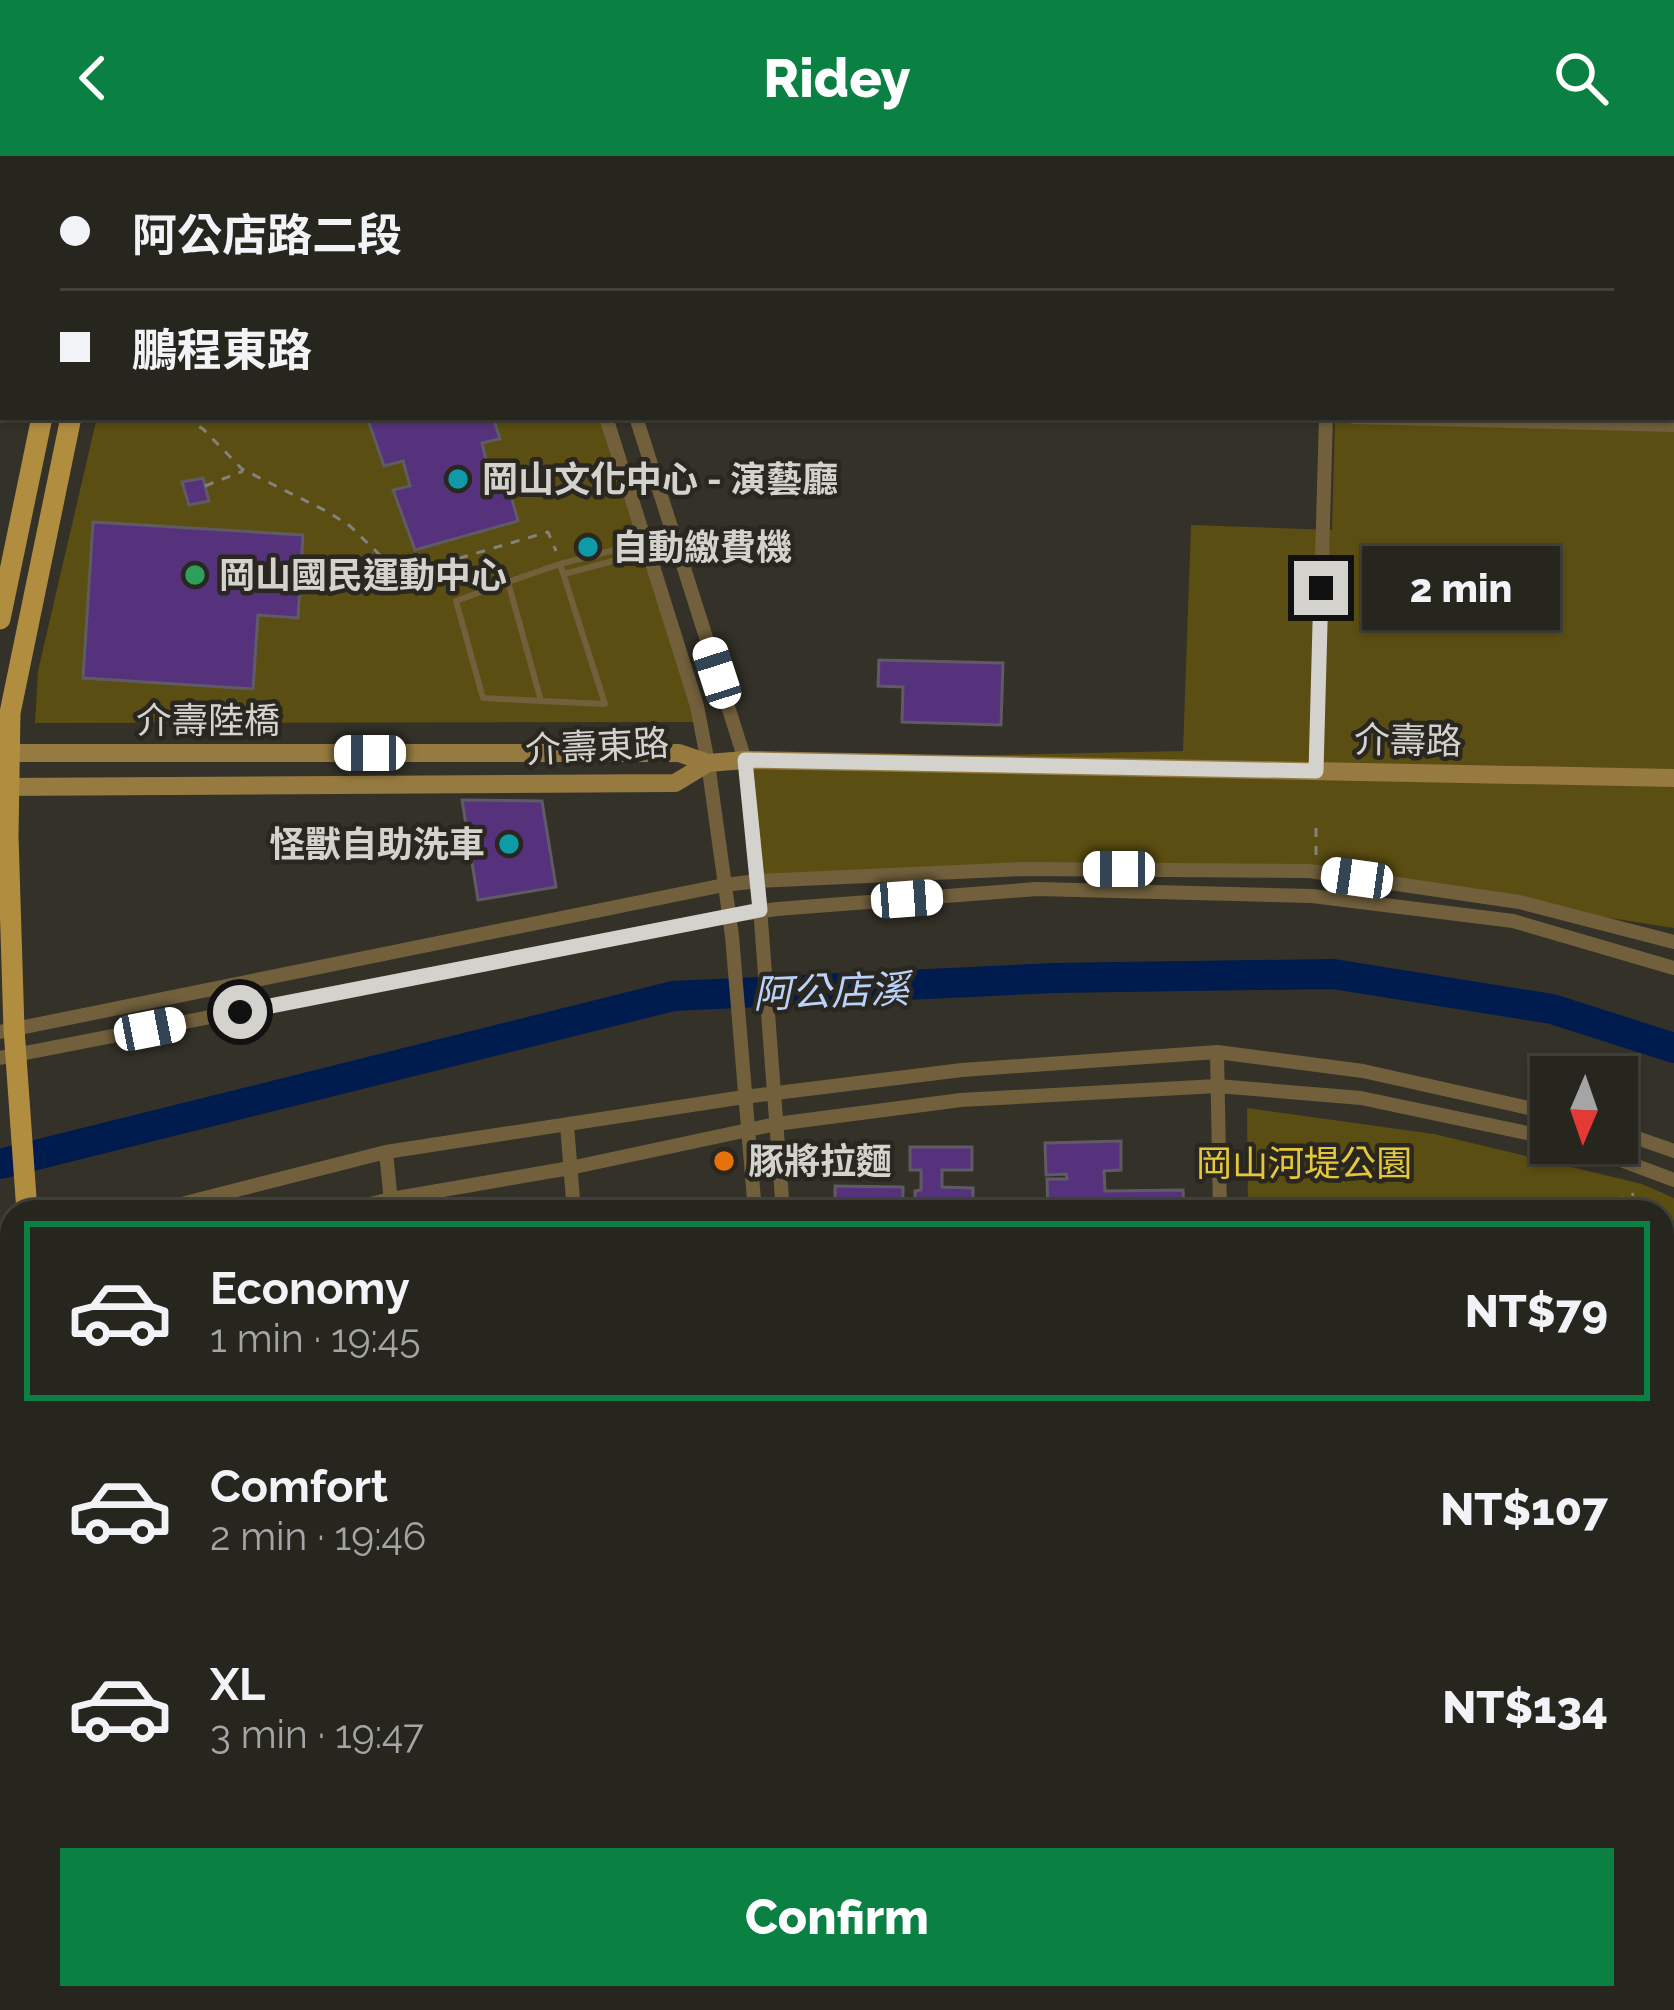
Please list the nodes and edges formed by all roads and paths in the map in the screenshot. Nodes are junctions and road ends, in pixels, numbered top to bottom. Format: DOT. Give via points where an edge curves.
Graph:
graph roads {
  1 [pos="41,420"];
  2 [pos="70,420"];
  3 [pos="188,420"];
  4 [pos="607,420"];
  5 [pos="637,420"];
  6 [pos="1325,420"];
  7 [pos="1473,420"];
  8 [pos="1674,425"];
  9 [pos="245,470"];
  10 [pos="205,486"];
  11 [pos="647,547"];
  12 [pos="560,564"];
  13 [pos="564,574"];
  14 [pos="508,582"];
  15 [pos="0,620"];
  16 [pos="541,701"];
  17 [pos="0,753"];
  18 [pos="417,753"];
  19 [pos="745,760"];
  20 [pos="708,763"];
  21 [pos="1316,771"];
  22 [pos="1674,778"];
  23 [pos="408,784"];
  24 [pos="0,787"];
  25 [pos="1316,820"];
  26 [pos="1316,872"];
  27 [pos="758,881"];
  28 [pos="724,885"];
  29 [pos="760,910"];
  30 [pos="728,916"];
  31 [pos="1674,942"];
  32 [pos="1674,968"];
  33 [pos="7,1030"];
  34 [pos="1217,1052"];
  35 [pos="11,1060"];
  36 [pos="1217,1086"];
  37 [pos="776,1094"];
  38 [pos="745,1097"];
  39 [pos="1530,1108"];
  40 [pos="776,1124"];
  41 [pos="567,1125"];
  42 [pos="747,1132"];
  43 [pos="1530,1134"];
  44 [pos="1638,1138"];
  45 [pos="1674,1151"];
  46 [pos="386,1152"];
  47 [pos="1631,1164"];
  48 [pos="570,1168"];
  49 [pos="1674,1180"];
  50 [pos="1634,1195"];
  51 [pos="26,1200"];
  52 [pos="227,1200"];
  53 [pos="391,1200"];
  54 [pos="415,1200"];
  55 [pos="573,1200"];
  56 [pos="754,1200"];
  57 [pos="783,1200"];
  58 [pos="1220,1200"];
  59 [pos="1617,1200"];
  1 -- 15 [label="main road"];
  2 -- 33 [label="main road" via="10,713"];
  3 -- 9 [label="path"];
  4 -- 11 [label="street"];
  5 -- 19 [label="street"];
  6 -- 21 [label="street"];
  7 -- 8 [label="street"];
  9 -- 10 [label="path"];
  9 -- 12 [label="path" via="328,512 398,563 443,562 548,532"];
  11 -- 12 [label="lane"];
  11 -- 13 [label="lane"];
  11 -- 20 [label="street"];
  12 -- 13 [label="lane"];
  12 -- 14 [label="lane"];
  13 -- 16 [label="lane" via="604,704"];
  14 -- 16 [label="lane"];
  14 -- 16 [label="lane" via="456,601 483,698"];
  17 -- 18 [label="main road, 介壽陸橋"];
  18 -- 20 [label="main road, 介壽東路" via="679,753"];
  19 -- 20 [label="main road, 介壽路"];
  19 -- 21 [label="main road, 介壽路"];
  19 -- 27 [label="street"];
  20 -- 23 [label="main road, 介壽東路" via="675,783"];
  20 -- 28 [label="street"];
  21 -- 22 [label="main road, 介壽路"];
  23 -- 24 [label="main road, 介壽陸橋"];
  25 -- 26 [label="path"];
  26 -- 27 [label="street" via="1024,868"];
  26 -- 31 [label="street" via="1520,902"];
  27 -- 28 [label="street"];
  27 -- 29 [label="street"];
  28 -- 30 [label="street"];
  28 -- 33 [label="street"];
  29 -- 30 [label="street"];
  29 -- 32 [label="street" via="1037,889 1312,896 1513,921"];
  29 -- 37 [label="street"];
  30 -- 35 [label="street"];
  30 -- 38 [label="street"];
  33 -- 35 [label="main road"];
  34 -- 36 [label="street"];
  34 -- 37 [label="street" via="962,1070"];
  34 -- 39 [label="street" via="1363,1071"];
  35 -- 51 [label="main road"];
  36 -- 40 [label="street" via="961,1100"];
  36 -- 43 [label="street" via="1361,1098"];
  36 -- 58 [label="street"];
  37 -- 38 [label="street"];
  37 -- 40 [label="street"];
  38 -- 41 [label="street"];
  38 -- 42 [label="street"];
  40 -- 42 [label="street"];
  40 -- 57 [label="street"];
  41 -- 46 [label="street"];
  41 -- 48 [label="street"];
  42 -- 48 [label="street"];
  42 -- 56 [label="street"];
  44 -- 45 [label="street"];
  46 -- 52 [label="street"];
  46 -- 53 [label="street"];
  47 -- 49 [label="street"];
  48 -- 54 [label="street"];
  48 -- 55 [label="street"];
  50 -- 59 [label="path"];
}
